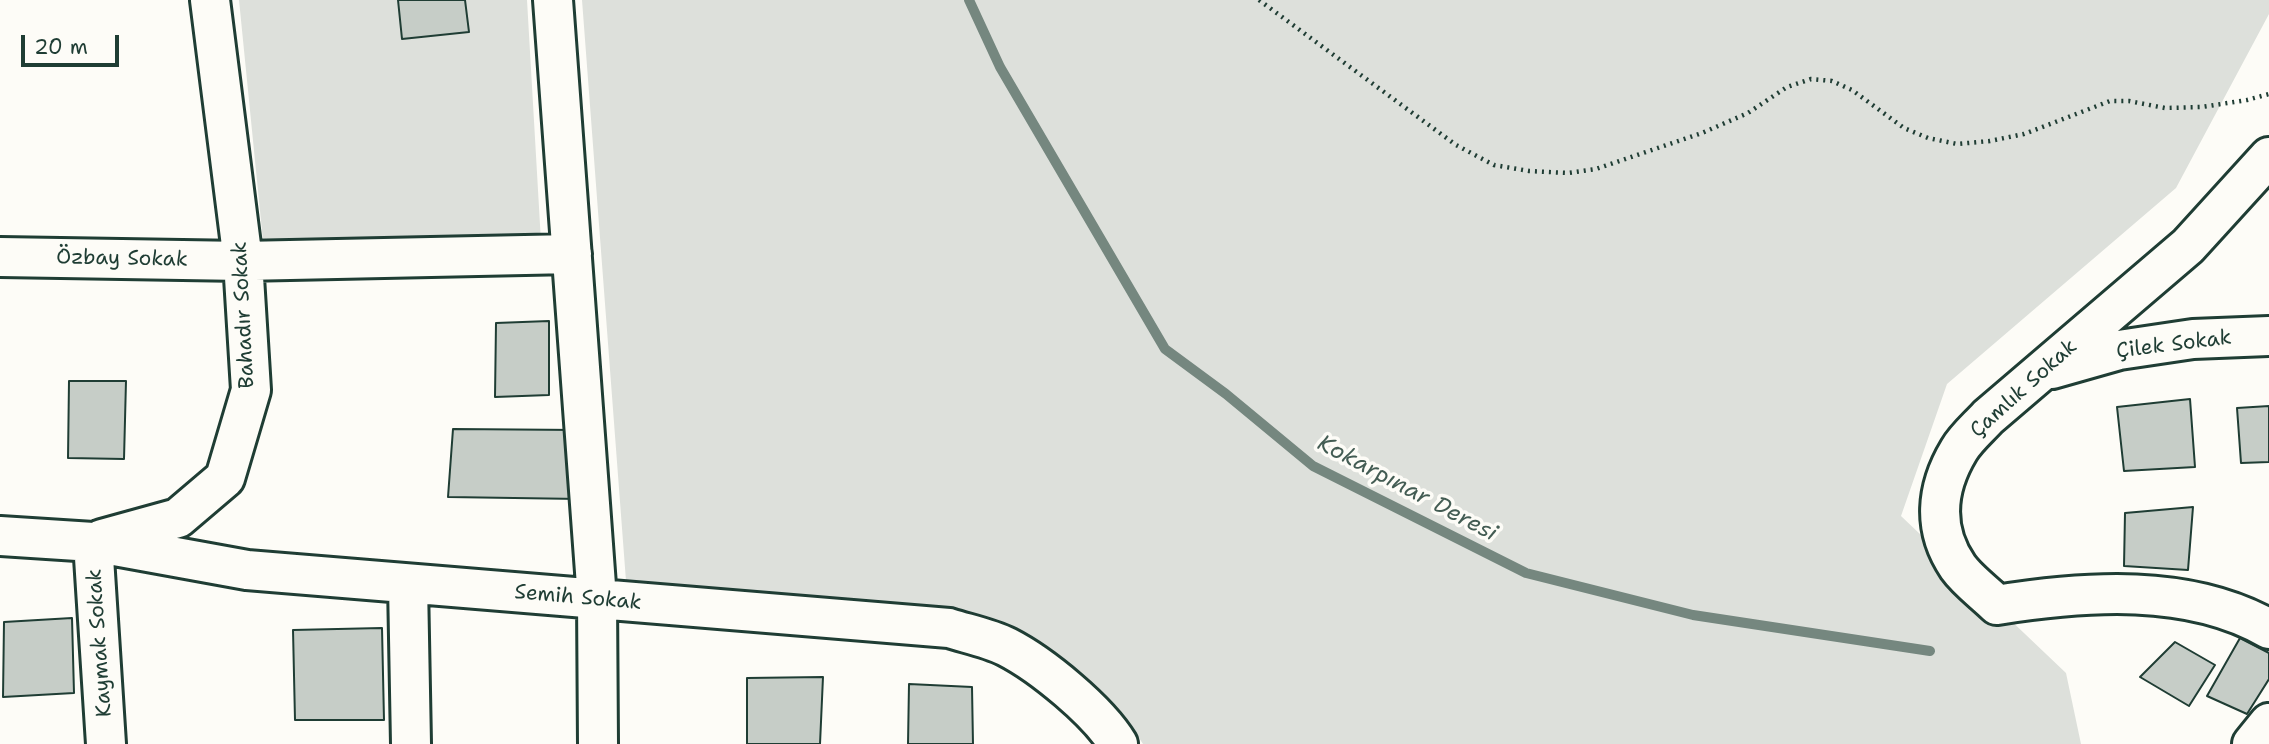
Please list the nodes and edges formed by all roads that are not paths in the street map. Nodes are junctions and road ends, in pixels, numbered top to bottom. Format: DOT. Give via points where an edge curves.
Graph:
graph roads {
  1 [pos="210,0"];
  2 [pos="553,0"];
  3 [pos="2269,158"];
  4 [pos="572,254"];
  5 [pos="0,257"];
  6 [pos="243,261"];
  7 [pos="2269,335"];
  8 [pos="2040,372"];
  9 [pos="0,536"];
  10 [pos="93,542"];
  11 [pos="408,584"];
  12 [pos="597,599"];
  13 [pos="2269,629"];
  14 [pos="106,744"];
  15 [pos="411,744"];
  16 [pos="598,744"];
  17 [pos="1118,744"];
  1 -- 6 [label="street, Bahadır Sokak"];
  2 -- 4 [label="street"];
  3 -- 8 [label="street, Çamlık Sokak" via="2188,246"];
  4 -- 6 [label="street, Özbay Sokak"];
  4 -- 12 [label="street"];
  5 -- 6 [label="street, Özbay Sokak"];
  6 -- 10 [label="street, Bahadır Sokak" via="251,390 225,478 178,518"];
  7 -- 8 [label="street, Çilek Sokak" via="2193,339 2119,350"];
  8 -- 13 [label="street, Çamlık Sokak" via="1960,448 1944,481 1939,513 1945,544 1960,570 1997,605 2047,597 2163,595 2207,603"];
  9 -- 10 [label="street, Semih Sokak"];
  10 -- 11 [label="street, Semih Sokak" via="247,570"];
  10 -- 14 [label="street, Kaymak Sokak"];
  11 -- 12 [label="street, Semih Sokak"];
  11 -- 15 [label="street"];
  12 -- 16 [label="street"];
  12 -- 17 [label="street, Semih Sokak" via="949,628 1005,646 1042,668"];
}
